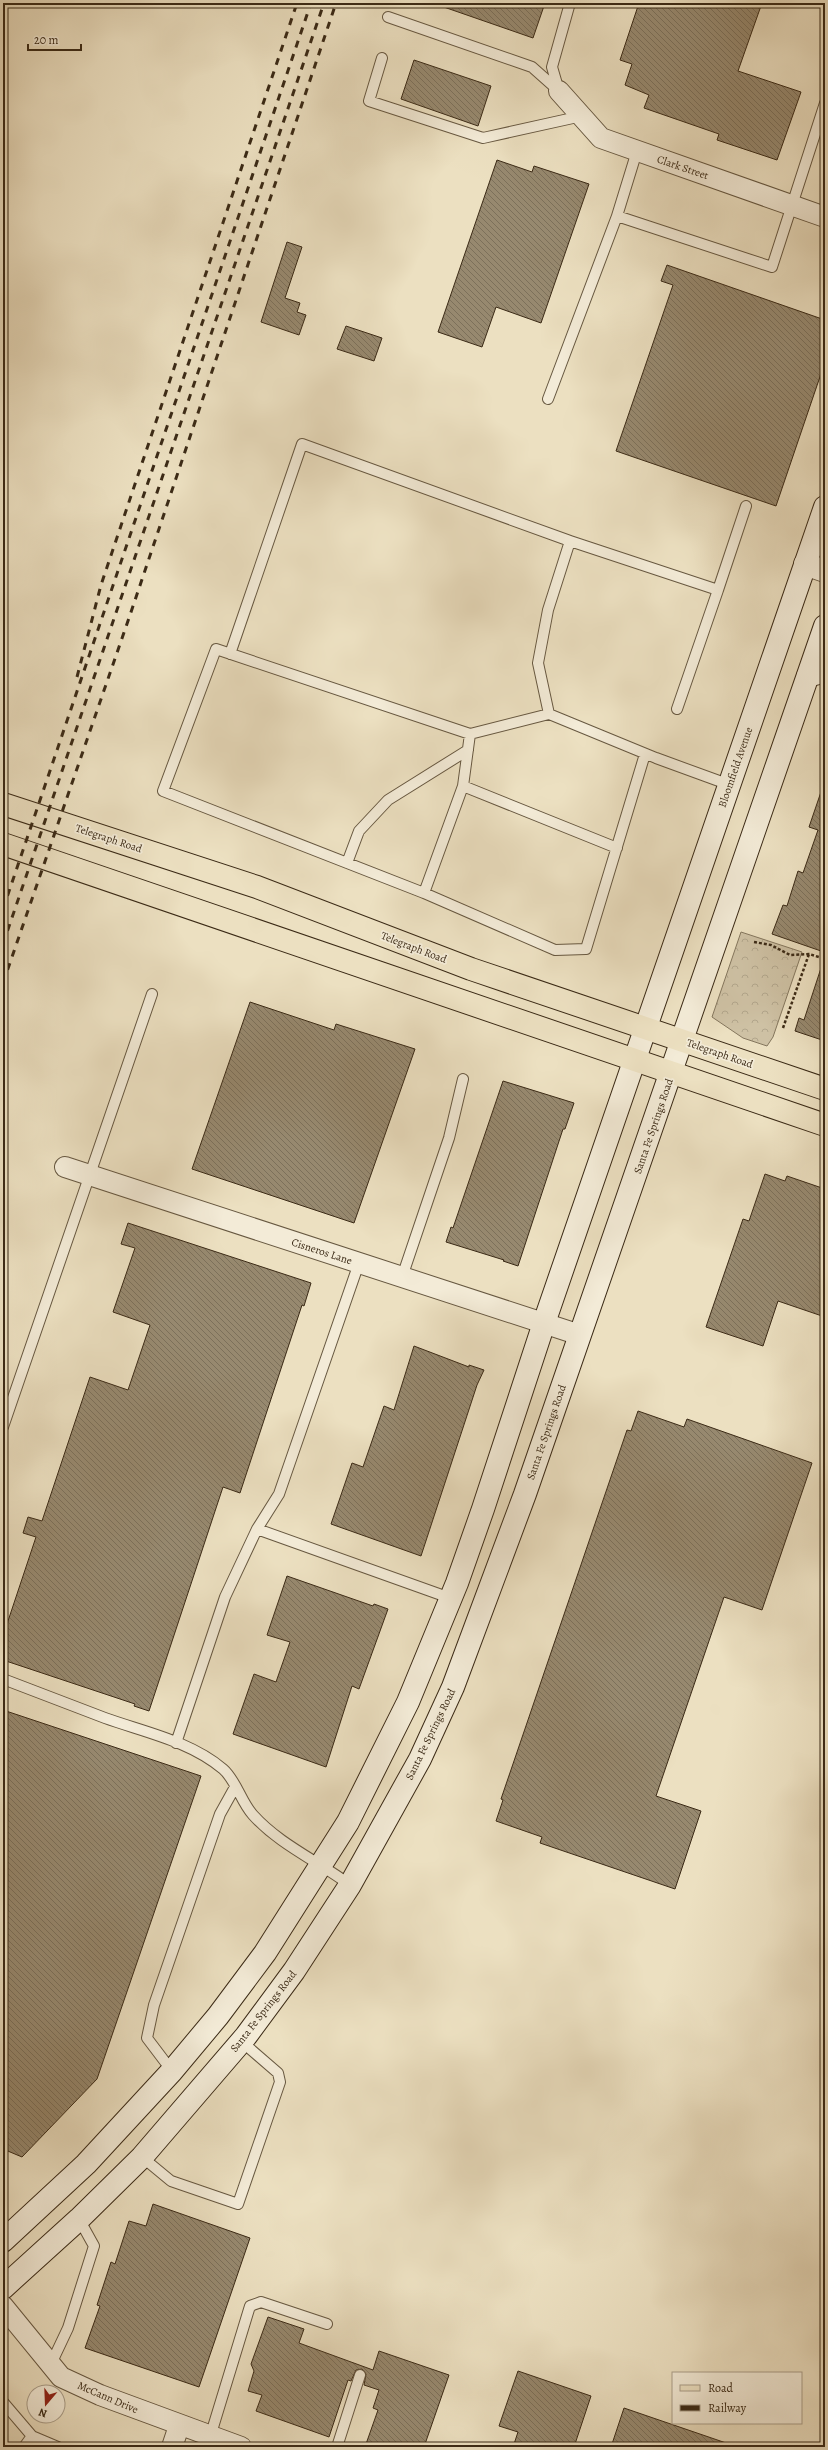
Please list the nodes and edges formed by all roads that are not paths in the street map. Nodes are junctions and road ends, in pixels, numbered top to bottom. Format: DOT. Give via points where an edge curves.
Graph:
graph roads {
  1 [pos="570,3"];
  2 [pos="388,17"];
  3 [pos="382,58"];
  4 [pos="559,90"];
  5 [pos="825,103"];
  6 [pos="582,116"];
  7 [pos="638,151"];
  8 [pos="792,205"];
  9 [pos="617,216"];
  10 [pos="825,216"];
  11 [pos="548,399"];
  12 [pos="746,506"];
  13 [pos="825,507"];
  14 [pos="570,541"];
  15 [pos="815,568"];
  16 [pos="718,590"];
  17 [pos="825,626"];
  18 [pos="230,654"];
  19 [pos="817,673"];
  20 [pos="677,709"];
  21 [pos="549,714"];
  22 [pos="470,734"];
  23 [pos="468,750"];
  24 [pos="645,754"];
  25 [pos="730,785"];
  26 [pos="463,786"];
  27 [pos="3,804"];
  28 [pos="3,844"];
  29 [pos="617,848"];
  30 [pos="347,863"];
  31 [pos="424,893"];
  32 [pos="152,994"];
  33 [pos="646,1028"];
  34 [pos="682,1041"];
  35 [pos="635,1060"];
  36 [pos="672,1073"];
  37 [pos="463,1078"];
  38 [pos="825,1089"];
  39 [pos="825,1125"];
  40 [pos="65,1167"];
  41 [pos="90,1175"];
  42 [pos="359,1263"];
  43 [pos="402,1277"];
  44 [pos="544,1323"];
  45 [pos="580,1335"];
  46 [pos="3,1427"];
  47 [pos="257,1529"];
  48 [pos="450,1598"];
  49 [pos="3,1679"];
  50 [pos="176,1743"];
  51 [pos="235,1787"];
  52 [pos="322,1865"];
  53 [pos="350,1884"];
  54 [pos="241,2042"];
  55 [pos="172,2071"];
  56 [pos="142,2157"];
  57 [pos="79,2219"];
  58 [pos="3,2241"];
  59 [pos="3,2288"];
  60 [pos="3,2306"];
  61 [pos="327,2324"];
  62 [pos="50,2364"];
  63 [pos="360,2375"];
  64 [pos="3,2402"];
  65 [pos="178,2426"];
  66 [pos="32,2436"];
  67 [pos="210,2437"];
  68 [pos="24,2447"];
  69 [pos="58,2447"];
  70 [pos="172,2447"];
  71 [pos="242,2447"];
  72 [pos="338,2447"];
  1 -- 4 [label="lane" via="552,67"];
  2 -- 4 [label="lane" via="532,67"];
  3 -- 6 [label="lane" via="368,101 483,138"];
  4 -- 6 [label="street, Clark Street"];
  5 -- 8 [label="lane"];
  6 -- 7 [label="street, Clark Street" via="601,138"];
  7 -- 8 [label="street, Clark Street"];
  7 -- 9 [label="lane"];
  8 -- 9 [label="lane" via="772,267"];
  8 -- 10 [label="street, Clark Street"];
  9 -- 11 [label="lane"];
  12 -- 16 [label="lane"];
  13 -- 15 [label="main road, Bloomfield Avenue"];
  14 -- 16 [label="lane"];
  14 -- 18 [label="lane" via="302,444"];
  14 -- 21 [label="lane" via="548,610 538,663"];
  15 -- 25 [label="main road, Bloomfield Avenue"];
  16 -- 20 [label="lane"];
  17 -- 19 [label="main road"];
  18 -- 22 [label="lane"];
  18 -- 30 [label="lane" via="216,649 163,791"];
  19 -- 34 [label="main road"];
  21 -- 22 [label="lane"];
  21 -- 24 [label="lane"];
  22 -- 23 [label="lane"];
  23 -- 26 [label="lane"];
  23 -- 30 [label="lane" via="388,800 359,832"];
  24 -- 25 [label="lane"];
  24 -- 29 [label="lane"];
  25 -- 33 [label="main road, Bloomfield Avenue"];
  26 -- 29 [label="lane"];
  26 -- 31 [label="lane"];
  27 -- 33 [label="main road, Telegraph Road" via="257,887 471,969"];
  28 -- 35 [label="main road"];
  29 -- 31 [label="lane" via="586,949 555,950"];
  30 -- 31 [label="lane"];
  32 -- 41 [label="lane"];
  33 -- 34 [label="main road, Telegraph Road"];
  33 -- 35 [label="main road"];
  34 -- 36 [label="main road"];
  34 -- 38 [label="main road, Telegraph Road"];
  35 -- 36 [label="main road"];
  35 -- 44 [label="main road"];
  36 -- 39 [label="main road"];
  36 -- 45 [label="main road, Santa Fe Springs Road"];
  37 -- 43 [label="lane" via="449,1138"];
  40 -- 41 [label="street, Cisneros Lane"];
  41 -- 42 [label="street, Cisneros Lane"];
  41 -- 46 [label="lane"];
  42 -- 43 [label="street, Cisneros Lane"];
  42 -- 47 [label="lane" via="279,1494"];
  43 -- 44 [label="street, Cisneros Lane"];
  44 -- 45 [label="street, Cisneros Lane"];
  44 -- 48 [label="main road" via="483,1509"];
  45 -- 53 [label="main road, Santa Fe Springs Road" via="525,1494 453,1686 420,1759"];
  47 -- 48 [label="lane"];
  47 -- 50 [label="lane" via="225,1597"];
  48 -- 52 [label="main road" via="408,1702 348,1822"];
  49 -- 50 [label="lane"];
  50 -- 51 [label="lane" via="224,1770"];
  51 -- 52 [label="lane" via="252,1814 282,1842"];
  51 -- 55 [label="lane" via="220,1814 154,2005 147,2038"];
  52 -- 53 [label="lane"];
  52 -- 55 [label="main road" via="260,1959 218,2016"];
  53 -- 54 [label="main road, Santa Fe Springs Road" via="294,1971"];
  54 -- 56 [label="main road, Santa Fe Springs Road"];
  54 -- 56 [label="lane" via="278,2073 280,2082 238,2204 171,2181"];
  55 -- 58 [label="main road" via="86,2164"];
  56 -- 57 [label="main road, Santa Fe Springs Road"];
  57 -- 59 [label="main road, Santa Fe Springs Road"];
  57 -- 62 [label="lane" via="94,2246 68,2328"];
  60 -- 62 [label="street, McCann Drive"];
  61 -- 67 [label="lane" via="261,2302 250,2306"];
  62 -- 65 [label="street, McCann Drive" via="61,2377"];
  63 -- 72 [label="lane"];
  64 -- 66 [label="lane"];
  65 -- 67 [label="street, McCann Drive"];
  65 -- 70 [label="street"];
  66 -- 68 [label="lane"];
  66 -- 69 [label="lane"];
  67 -- 71 [label="street, McCann Drive"];
}
